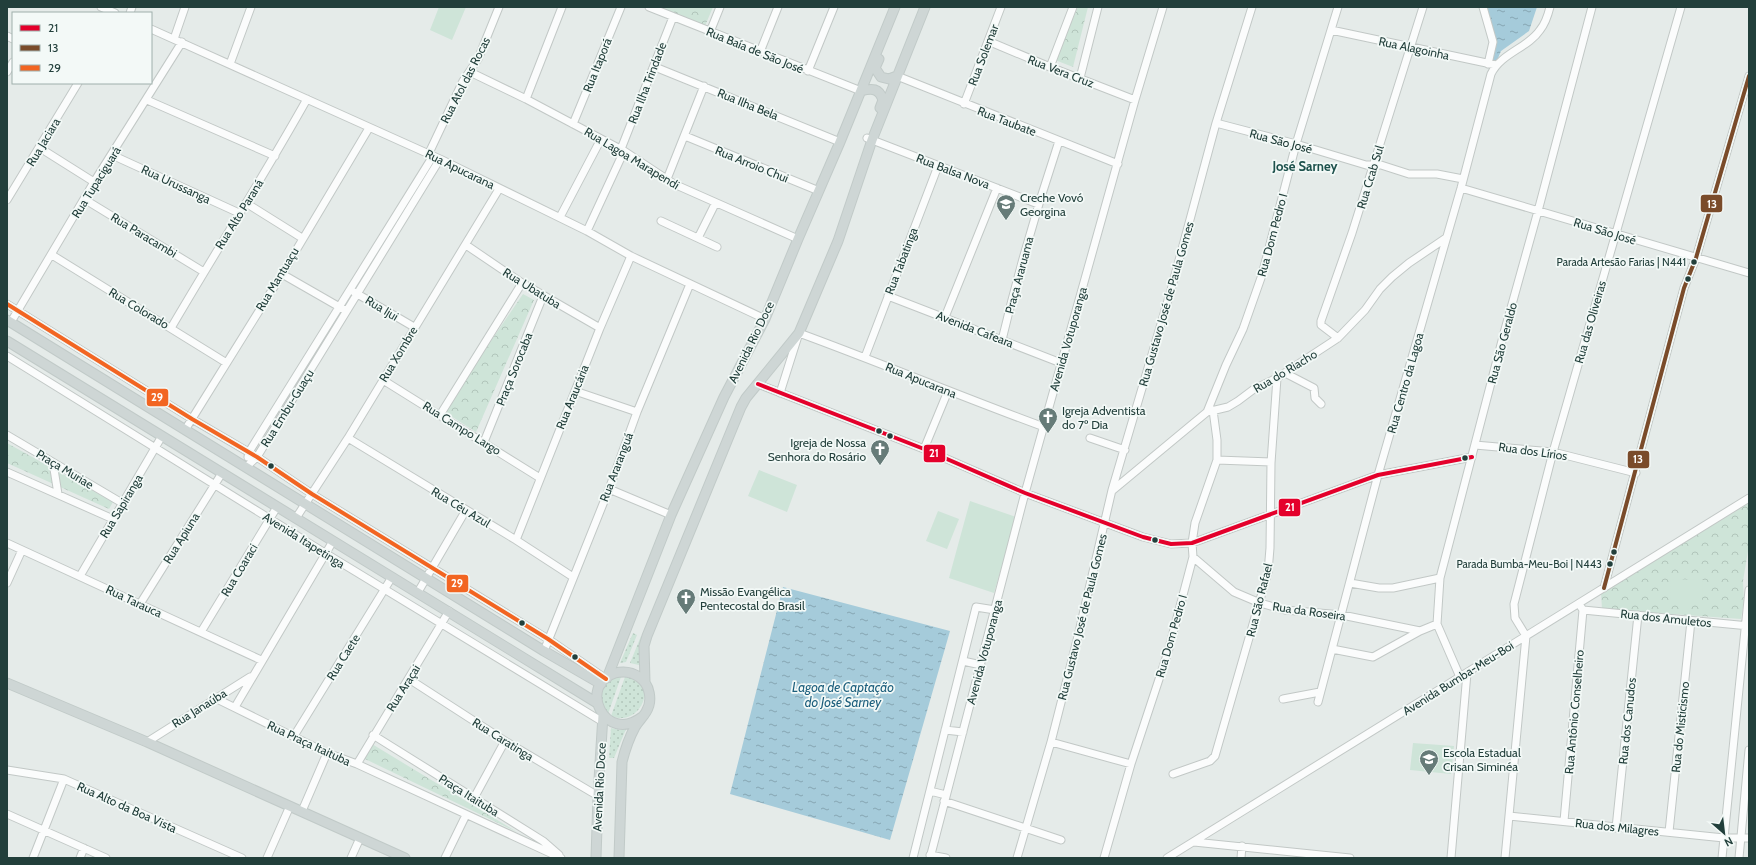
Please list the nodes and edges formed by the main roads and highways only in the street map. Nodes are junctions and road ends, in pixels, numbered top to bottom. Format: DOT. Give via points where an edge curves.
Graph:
graph roads {
  1 [pos="896,7"];
  2 [pos="925,7"];
  3 [pos="897,76"];
  4 [pos="861,91"];
  5 [pos="869,139"];
  6 [pos="9,321"];
  7 [pos="7,341"];
  8 [pos="124,393"];
  9 [pos="116,408"];
  10 [pos="246,467"];
  11 [pos="237,482"];
  12 [pos="605,680"];
  13 [pos="645,682"];
  14 [pos="7,683"];
  15 [pos="597,703"];
  16 [pos="642,717"];
  17 [pos="603,719"];
  18 [pos="405,858"];
  19 [pos="596,858"];
  20 [pos="619,858"];
  1 -- 3 [label="main road" via="896,19 875,68 884,79"];
  1 -- 4 [label="main road, Avenida Rio Doce"];
  2 -- 3 [label="main road, Avenida Rio Doce"];
  3 -- 5 [label="main road, Avenida Rio Doce"];
  4 -- 5 [label="main road" via="876,90 883,100"];
  4 -- 12 [label="main road, Avenida Rio Doce" via="765,318 724,397 671,515"];
  5 -- 13 [label="main road, Avenida Rio Doce" via="838,241 799,333 741,407 647,636 644,646"];
  6 -- 8 [label="main road"];
  7 -- 9 [label="main road, Avenida Itapetinga"];
  8 -- 9 [label="main road"];
  8 -- 10 [label="main road"];
  9 -- 11 [label="main road, Avenida Itapetinga"];
  10 -- 11 [label="main road"];
  10 -- 12 [label="main road" via="544,651"];
  11 -- 15 [label="main road, Avenida Itapetinga"];
  12 -- 13 [label="main road" via="616,673 625,672 634,674"];
  12 -- 15 [label="main road, Avenida Rio Doce" via="597,696"];
  13 -- 16 [label="main road, Avenida Rio Doce" via="650,700 649,707"];
  14 -- 18 [label="main road"];
  15 -- 17 [label="main road"];
  16 -- 17 [label="main road" via="636,722 622,725"];
  16 -- 20 [label="main road, Avenida Rio Doce" via="626,747 622,762"];
  17 -- 19 [label="main road, Avenida Rio Doce"];
}
